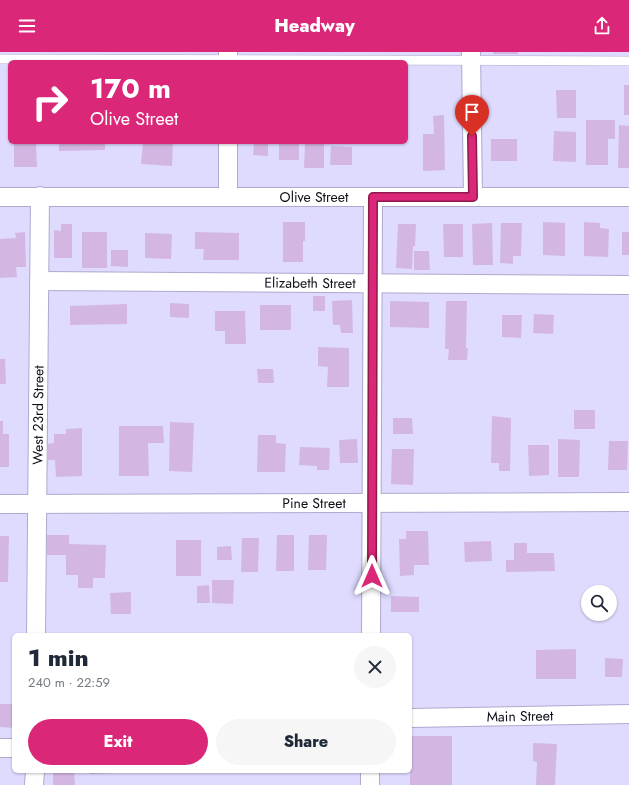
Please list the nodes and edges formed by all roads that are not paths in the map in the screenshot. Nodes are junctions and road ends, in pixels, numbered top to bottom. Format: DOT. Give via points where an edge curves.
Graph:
graph roads {
  1 [pos="471,56"];
  2 [pos="228,58"];
  3 [pos="0,59"];
  4 [pos="629,61"];
  5 [pos="228,144"];
  6 [pos="40,196"];
  7 [pos="228,196"];
  8 [pos="0,197"];
  9 [pos="373,197"];
  10 [pos="473,197"];
  11 [pos="629,197"];
  12 [pos="39,281"];
  13 [pos="373,283"];
  14 [pos="629,285"];
  15 [pos="629,502"];
  16 [pos="373,503"];
  17 [pos="0,504"];
  18 [pos="37,505"];
  19 [pos="36,633"];
  20 [pos="371,633"];
  21 [pos="629,714"];
  22 [pos="412,718"];
  23 [pos="0,748"];
  24 [pos="12,748"];
  25 [pos="35,773"];
  26 [pos="370,773"];
  27 [pos="34,785"];
  28 [pos="370,785"];
  1 -- 2 [label="lane"];
  1 -- 4 [label="lane"];
  1 -- 10 [label="street"];
  2 -- 3 [label="lane"];
  5 -- 7 [label="street"];
  6 -- 7 [label="street, Olive Street"];
  6 -- 8 [label="street, Olive Street"];
  6 -- 12 [label="street, West 23rd Street"];
  7 -- 9 [label="street, Olive Street"];
  9 -- 10 [label="street, Olive Street"];
  9 -- 13 [label="street"];
  10 -- 11 [label="street, Olive Street"];
  12 -- 13 [label="street, Elizabeth Street"];
  12 -- 18 [label="street, West 23rd Street"];
  13 -- 14 [label="street, Elizabeth Street"];
  13 -- 16 [label="street"];
  15 -- 16 [label="street, Pine Street"];
  16 -- 18 [label="street, Pine Street"];
  16 -- 20 [label="street"];
  17 -- 18 [label="street, Pine Street"];
  18 -- 19 [label="street, West 23rd Street"];
  21 -- 22 [label="street, Main Street"];
  23 -- 24 [label="street"];
  25 -- 27 [label="street"];
  26 -- 28 [label="street"];
}
